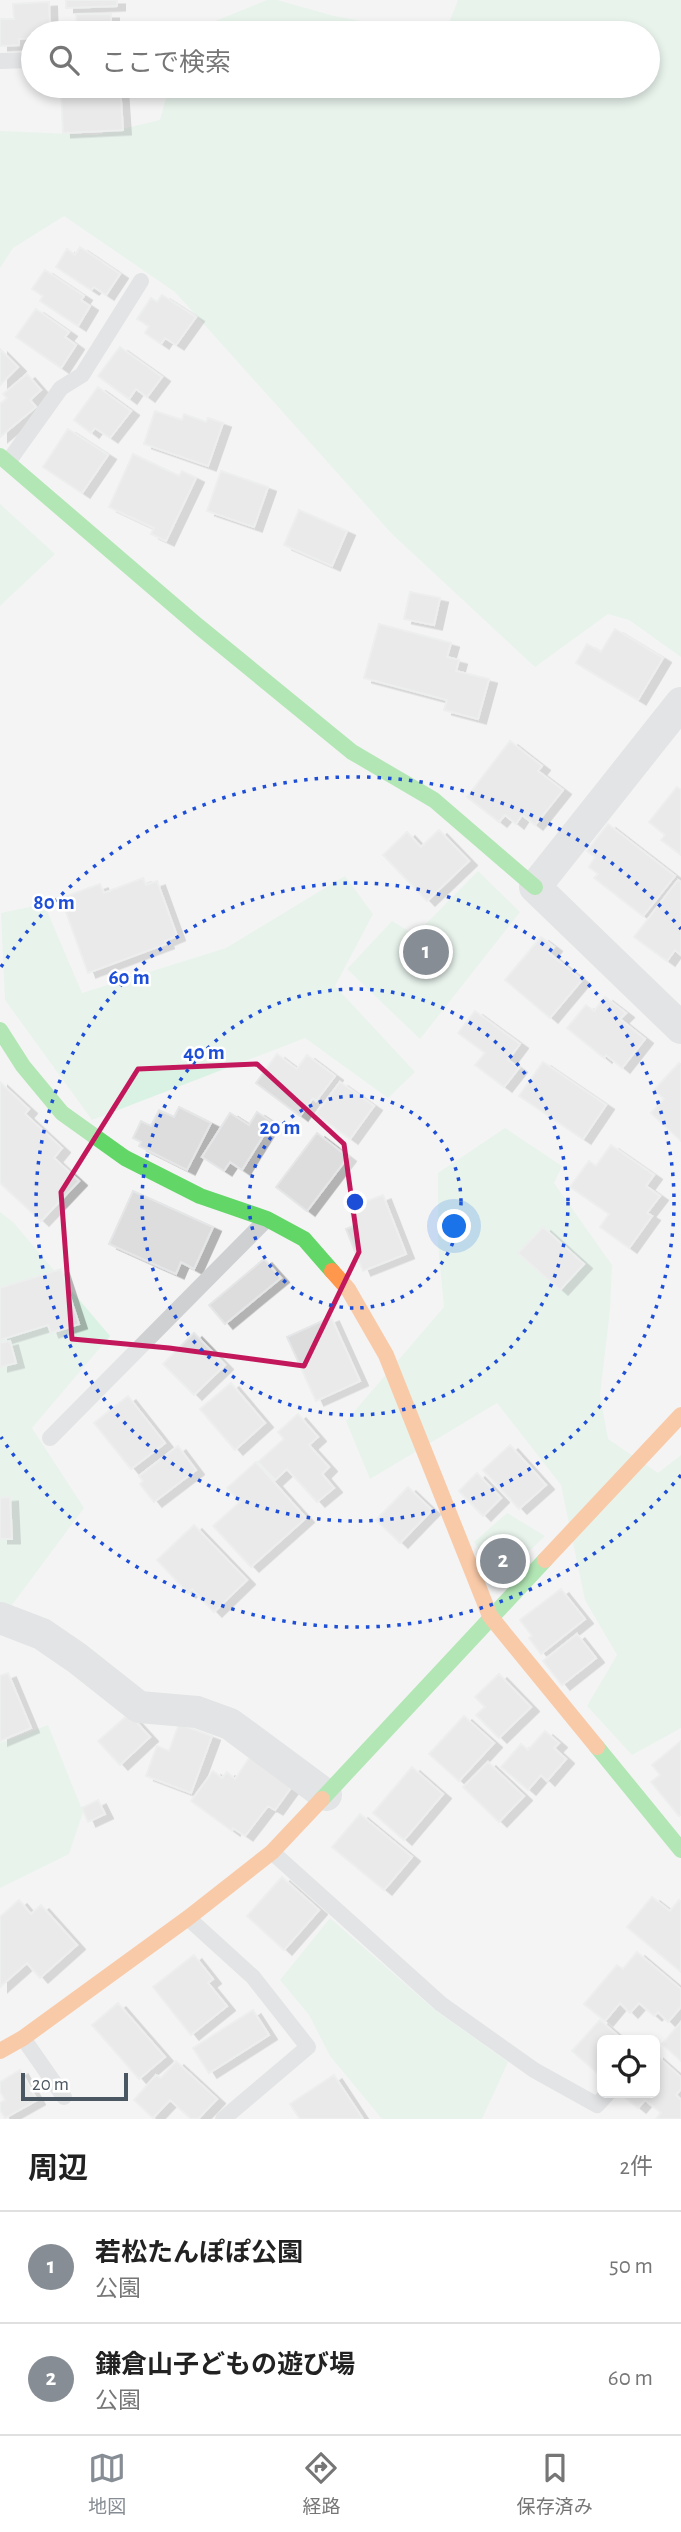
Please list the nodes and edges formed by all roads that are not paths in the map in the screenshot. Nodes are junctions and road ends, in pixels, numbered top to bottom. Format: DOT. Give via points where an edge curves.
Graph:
graph roads {
  1 [pos="21,60"];
  2 [pos="0,61"];
  3 [pos="141,281"];
  4 [pos="4,459"];
  5 [pos="681,703"];
  6 [pos="535,887"];
  7 [pos="681,1028"];
  8 [pos="0,1030"];
  9 [pos="267,1219"];
  10 [pos="681,1415"];
  11 [pos="50,1438"];
  12 [pos="491,1616"];
  13 [pos="0,1618"];
  14 [pos="326,1795"];
  15 [pos="681,1850"];
  16 [pos="272,1852"];
  17 [pos="188,1918"];
  18 [pos="23,2038"];
  19 [pos="0,2051"];
  20 [pos="64,2097"];
  21 [pos="603,2098"];
  22 [pos="223,2119"];
  1 -- 2 [label="lane"];
  3 -- 4 [label="lane" via="82,375 61,388"];
  4 -- 6 [label="street" via="352,752 434,800"];
  5 -- 6 [label="street"];
  6 -- 7 [label="street"];
  8 -- 9 [label="street" via="62,1113 114,1150 200,1196"];
  9 -- 11 [label="lane"];
  9 -- 12 [label="street" via="304,1239 348,1289 386,1355"];
  10 -- 12 [label="street"];
  12 -- 14 [label="street"];
  12 -- 15 [label="street"];
  13 -- 14 [label="street" via="42,1634 139,1707 197,1712 230,1724"];
  14 -- 16 [label="street"];
  16 -- 17 [label="street"];
  16 -- 21 [label="lane" via="440,2004 534,2070 597,2105"];
  17 -- 18 [label="street"];
  17 -- 22 [label="lane" via="253,1977 308,2047"];
  18 -- 19 [label="street"];
  18 -- 20 [label="lane"];
}
